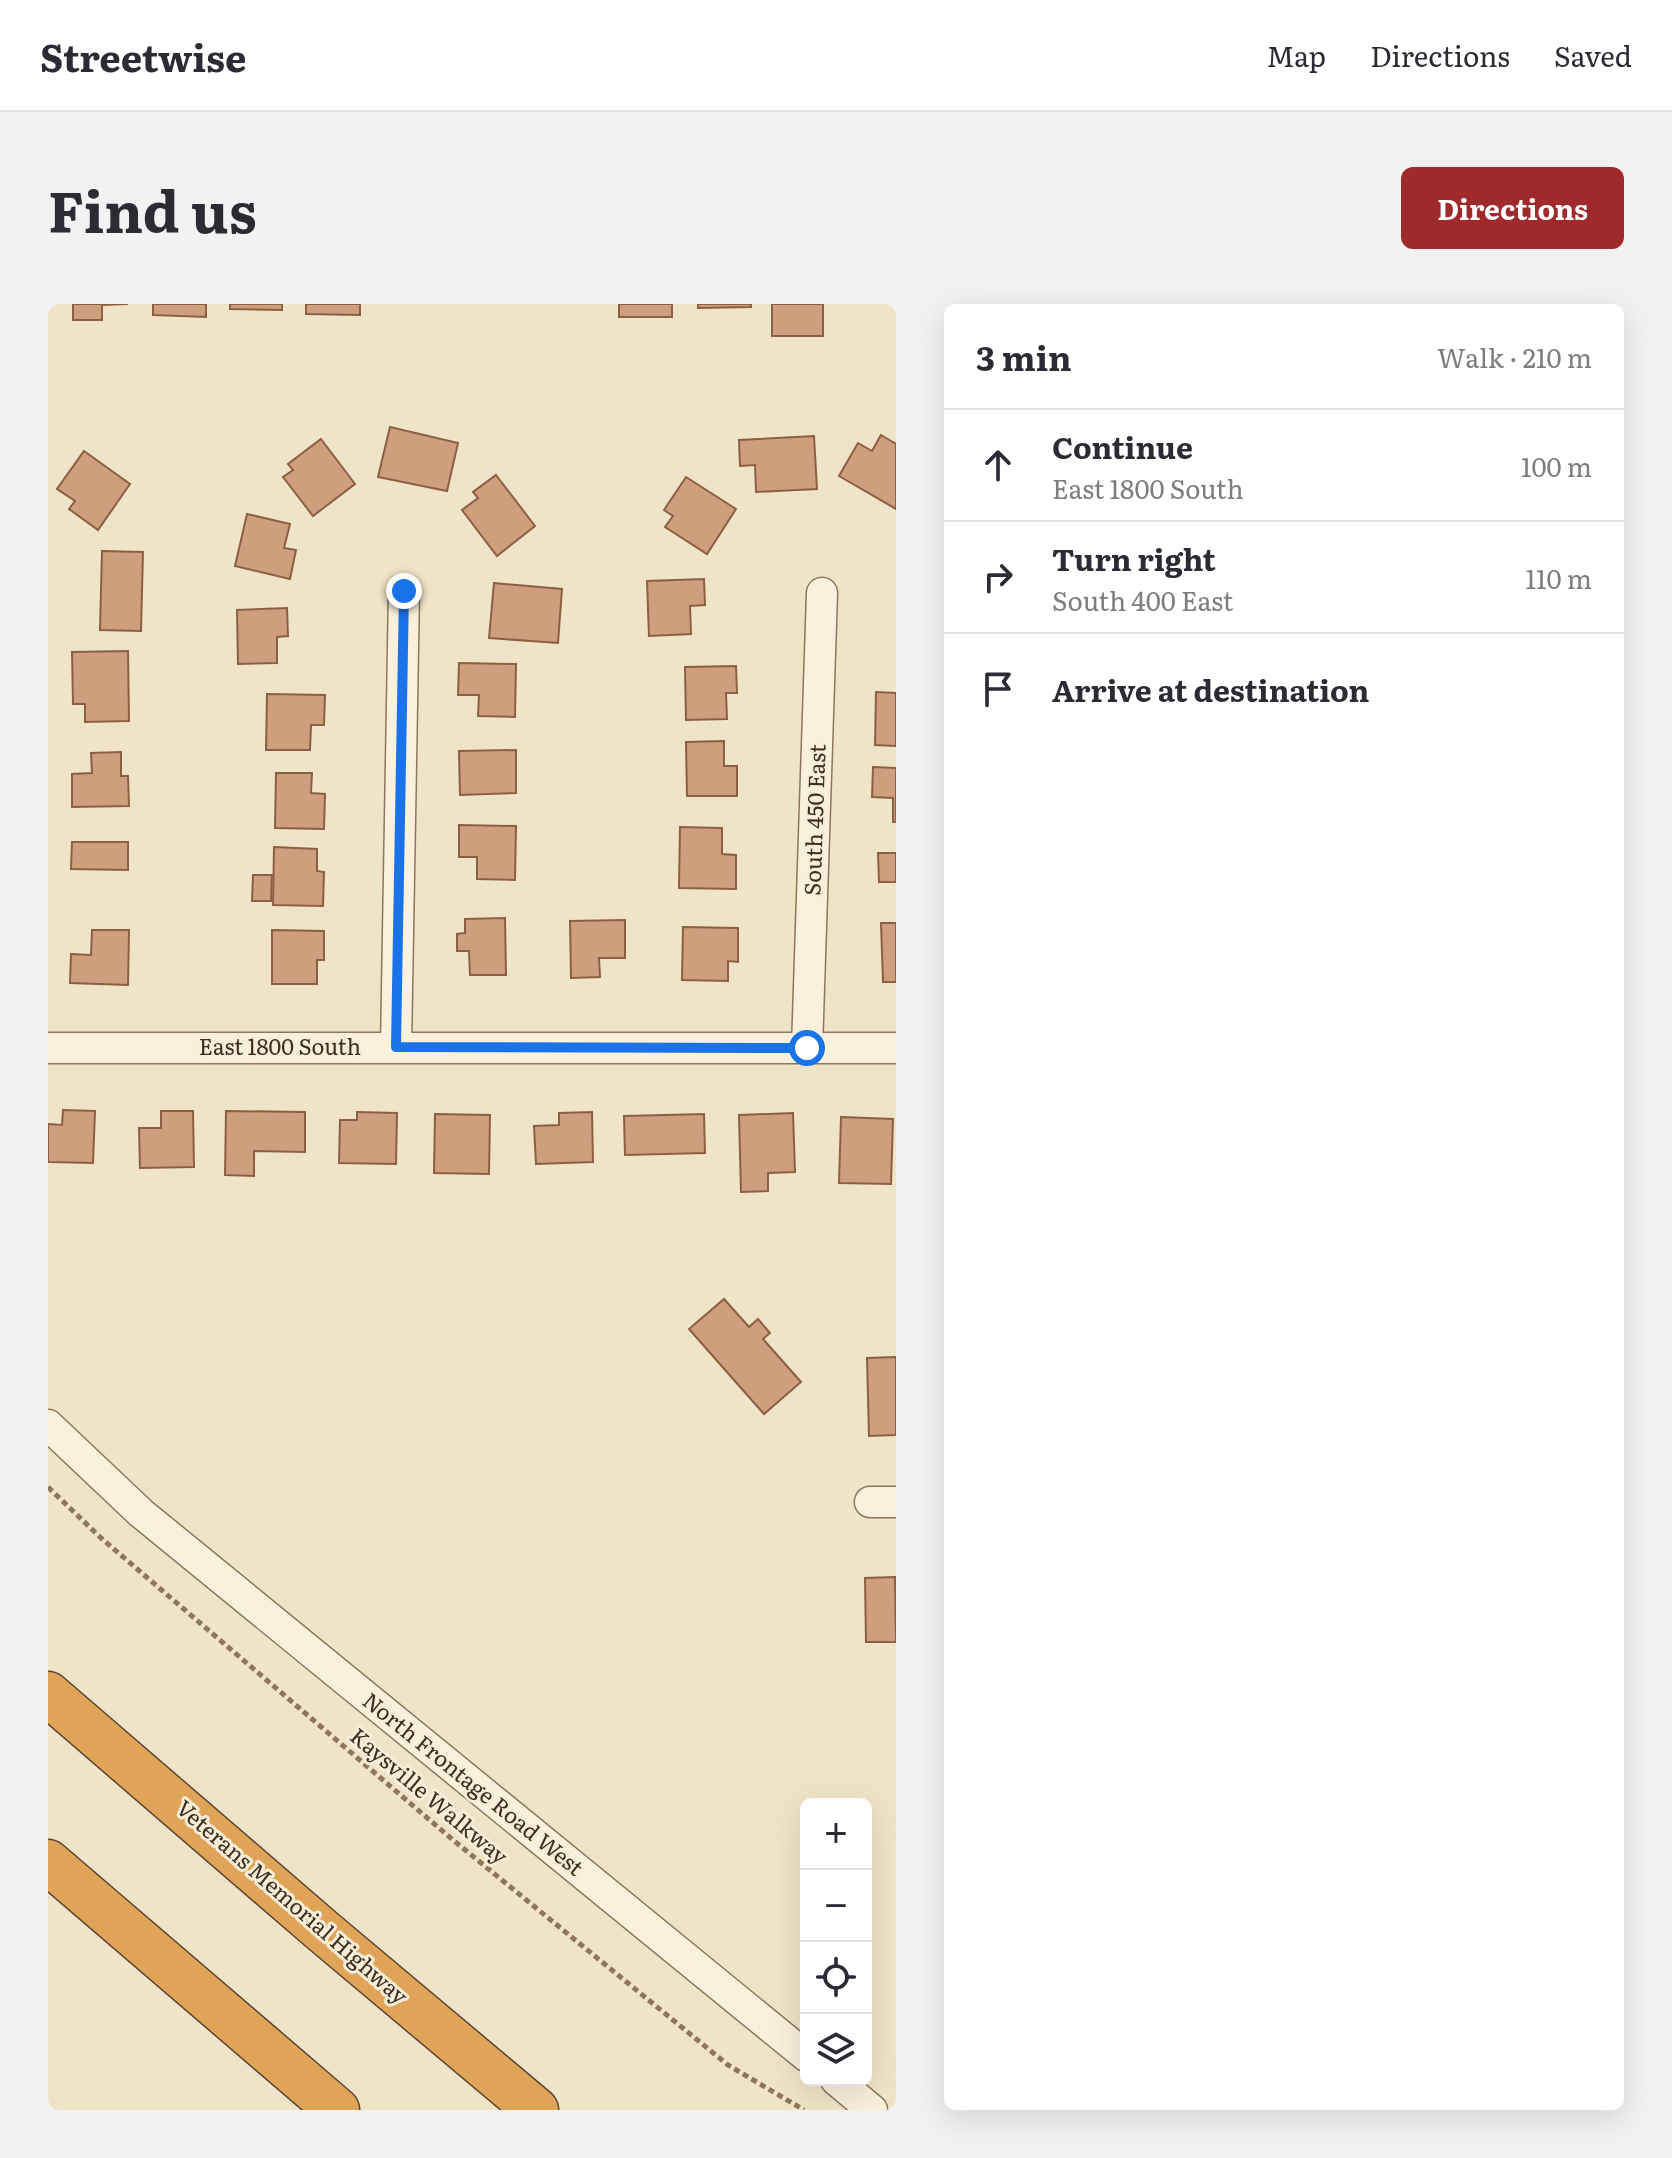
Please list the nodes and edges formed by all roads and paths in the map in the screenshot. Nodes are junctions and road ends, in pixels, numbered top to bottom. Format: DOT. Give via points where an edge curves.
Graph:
graph roads {
  1 [pos="404,591"];
  2 [pos="822,593"];
  3 [pos="396,1047"];
  4 [pos="48,1048"];
  5 [pos="807,1048"];
  6 [pos="896,1048"];
  7 [pos="48,1425"];
  8 [pos="48,1487"];
  9 [pos="48,1694"];
  10 [pos="48,1862"];
  11 [pos="800,2051"];
  12 [pos="843,2086"];
  13 [pos="337,2110"];
  14 [pos="536,2110"];
  15 [pos="804,2110"];
  16 [pos="872,2110"];
  1 -- 3 [label="street"];
  2 -- 5 [label="street, South 450 East"];
  3 -- 4 [label="street, East 1800 South"];
  3 -- 5 [label="street, East 1800 South"];
  5 -- 6 [label="street, East 1800 South"];
  7 -- 11 [label="street, North Frontage Road West" via="141,1513"];
  8 -- 15 [label="path, Kaysville Walkway" via="453,1840 728,2065"];
  9 -- 14 [label="highway, Veterans Memorial Highway"];
  10 -- 13 [label="highway"];
  12 -- 16 [label="street"];
}
